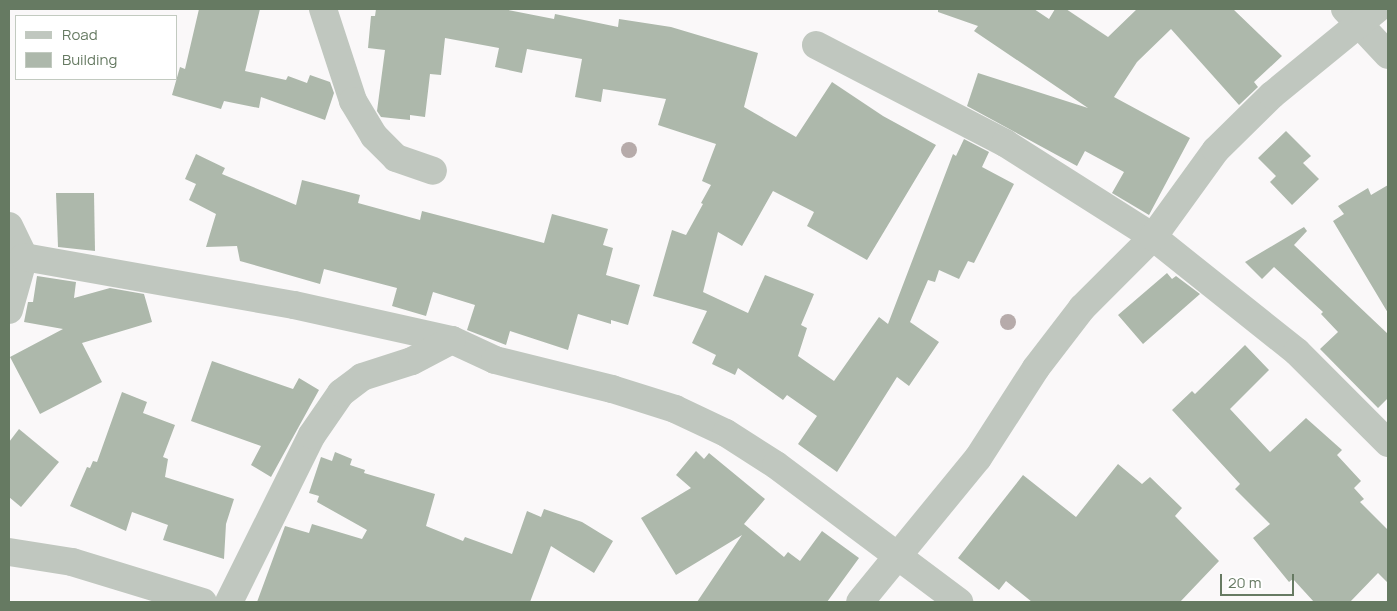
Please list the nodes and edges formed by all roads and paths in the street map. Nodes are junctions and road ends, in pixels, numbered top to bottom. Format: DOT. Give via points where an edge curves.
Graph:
graph roads {
  1 [pos="323,9"];
  2 [pos="1361,13"];
  3 [pos="816,45"];
  4 [pos="1388,54"];
  5 [pos="433,171"];
  6 [pos="9,226"];
  7 [pos="1152,237"];
  8 [pos="24,257"];
  9 [pos="9,310"];
  10 [pos="452,340"];
  11 [pos="1388,443"];
  12 [pos="9,552"];
  13 [pos="895,556"];
  14 [pos="203,602"];
  15 [pos="229,602"];
  16 [pos="860,602"];
  17 [pos="959,602"];
  1 -- 5 [label="street" via="353,101 374,136 396,158"];
  2 -- 4 [label="street"];
  2 -- 7 [label="street" via="1216,150"];
  3 -- 7 [label="street" via="1005,143"];
  6 -- 8 [label="street"];
  7 -- 11 [label="street" via="1297,352"];
  7 -- 13 [label="street" via="1082,308 1036,368 978,458"];
  8 -- 9 [label="street"];
  8 -- 10 [label="street" via="294,305"];
  10 -- 13 [label="street" via="495,360 612,389 675,409 726,433 776,465"];
  10 -- 15 [label="street" via="412,361 362,377 341,393 312,435"];
  12 -- 14 [label="street" via="72,562"];
  13 -- 16 [label="street"];
  13 -- 17 [label="street"];
}
